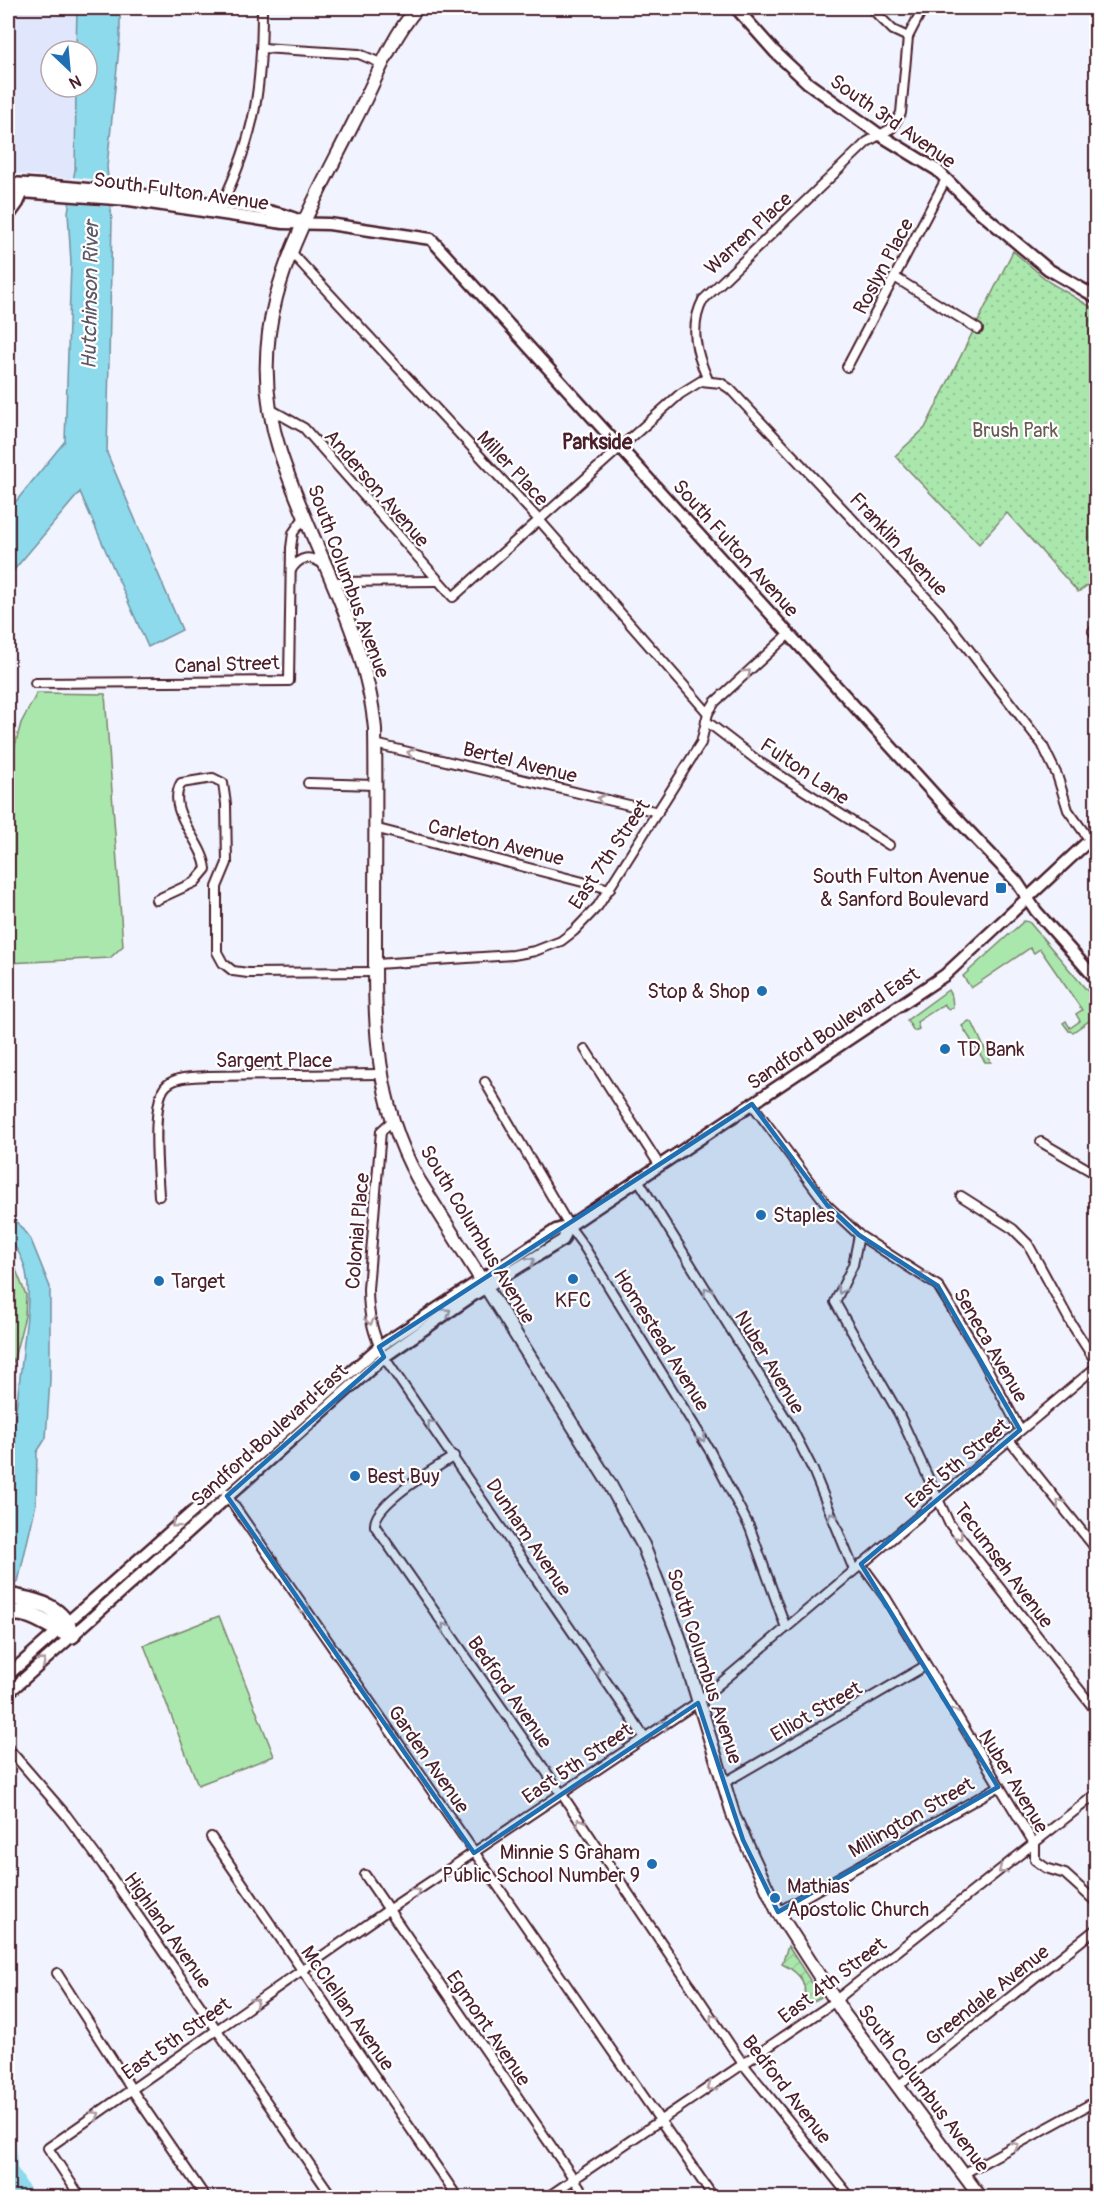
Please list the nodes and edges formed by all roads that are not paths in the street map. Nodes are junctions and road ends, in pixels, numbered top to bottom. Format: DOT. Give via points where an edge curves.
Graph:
graph roads {
  1 [pos="262,8"];
  2 [pos="417,8"];
  3 [pos="736,8"];
  4 [pos="871,8"];
  5 [pos="923,8"];
  6 [pos="908,37"];
  7 [pos="262,48"];
  8 [pos="383,64"];
  9 [pos="880,135"];
  10 [pos="946,179"];
  11 [pos="8,183"];
  12 [pos="25,187"];
  13 [pos="8,190"];
  14 [pos="220,209"];
  15 [pos="8,217"];
  16 [pos="303,222"];
  17 [pos="290,251"];
  18 [pos="896,278"];
  19 [pos="1096,297"];
  20 [pos="978,328"];
  21 [pos="847,367"];
  22 [pos="708,380"];
  23 [pos="270,409"];
  24 [pos="622,448"];
  25 [pos="306,516"];
  26 [pos="540,521"];
  27 [pos="325,565"];
  28 [pos="290,571"];
  29 [pos="436,581"];
  30 [pos="332,582"];
  31 [pos="789,634"];
  32 [pos="35,682"];
  33 [pos="707,717"];
  34 [pos="375,744"];
  35 [pos="308,783"];
  36 [pos="375,785"];
  37 [pos="658,812"];
  38 [pos="374,828"];
  39 [pos="1094,841"];
  40 [pos="889,845"];
  41 [pos="610,889"];
  42 [pos="1027,897"];
  43 [pos="156,900"];
  44 [pos="375,968"];
  45 [pos="1096,979"];
  46 [pos="585,1048"];
  47 [pos="380,1074"];
  48 [pos="485,1082"];
  49 [pos="752,1104"];
  50 [pos="392,1121"];
  51 [pos="1041,1142"];
  52 [pos="660,1166"];
  53 [pos="1096,1174"];
  54 [pos="639,1181"];
  55 [pos="159,1196"];
  56 [pos="961,1196"];
  57 [pos="569,1226"];
  58 [pos="859,1235"];
  59 [pos="483,1283"];
  60 [pos="379,1347"];
  61 [pos="384,1358"];
  62 [pos="1096,1362"];
  63 [pos="1096,1367"];
  64 [pos="1020,1430"];
  65 [pos="1009,1440"];
  66 [pos="454,1456"];
  67 [pos="224,1491"];
  68 [pos="937,1501"];
  69 [pos="1096,1549"];
  70 [pos="861,1564"];
  71 [pos="854,1570"];
  72 [pos="8,1596"];
  73 [pos="27,1606"];
  74 [pos="8,1613"];
  75 [pos="786,1628"];
  76 [pos="64,1629"];
  77 [pos="926,1666"];
  78 [pos="8,1675"];
  79 [pos="8,1693"];
  80 [pos="698,1702"];
  81 [pos="1096,1711"];
  82 [pos="645,1738"];
  83 [pos="8,1749"];
  84 [pos="723,1784"];
  85 [pos="998,1787"];
  86 [pos="561,1793"];
  87 [pos="1096,1794"];
  88 [pos="211,1837"];
  89 [pos="1035,1845"];
  90 [pos="474,1853"];
  91 [pos="365,1875"];
  92 [pos="1096,1902"];
  93 [pos="388,1910"];
  94 [pos="778,1912"];
  95 [pos="1096,1929"];
  96 [pos="303,1971"];
  97 [pos="57,1973"];
  98 [pos="835,2001"];
  99 [pos="216,2029"];
  100 [pos="744,2064"];
  101 [pos="898,2086"];
  102 [pos="132,2090"];
  103 [pos="1096,2101"];
  104 [pos="660,2122"];
  105 [pos="963,2174"];
  106 [pos="572,2179"];
  107 [pos="81,2198"];
  108 [pos="206,2198"];
  109 [pos="333,2198"];
  110 [pos="458,2198"];
  111 [pos="546,2198"];
  112 [pos="587,2198"];
  113 [pos="714,2198"];
  114 [pos="851,2198"];
  115 [pos="981,2198"];
  1 -- 7 [label="street"];
  2 -- 8 [label="main road, South Columbus Avenue"];
  3 -- 9 [label="street, South 3rd Avenue" via="794,72"];
  4 -- 6 [label="street" via="893,30"];
  5 -- 6 [label="street"];
  6 -- 9 [label="street, Warren Place" via="901,113 892,129"];
  7 -- 8 [label="street" via="359,54"];
  7 -- 14 [label="street" via="255,118"];
  8 -- 16 [label="main road, South Columbus Avenue"];
  9 -- 10 [label="street, South 3rd Avenue" via="916,155"];
  9 -- 22 [label="street, Warren Place" via="867,141 703,300 695,334 699,360"];
  10 -- 18 [label="street, Roslyn Place"];
  10 -- 19 [label="street, South 3rd Avenue" via="1048,269"];
  11 -- 12 [label="street"];
  12 -- 13 [label="street"];
  12 -- 14 [label="street, South Fulton Avenue"];
  12 -- 15 [label="street"];
  14 -- 16 [label="street, South Fulton Avenue" via="283,223"];
  16 -- 17 [label="main road, South Columbus Avenue"];
  16 -- 24 [label="street, South Fulton Avenue" via="431,239"];
  17 -- 23 [label="main road, South Columbus Avenue" via="270,331"];
  17 -- 26 [label="street, Miller Place"];
  18 -- 20 [label="street"];
  18 -- 21 [label="street, Roslyn Place"];
  22 -- 24 [label="street" via="680,394"];
  22 -- 39 [label="street, Franklin Avenue" via="730,389 938,610 1042,744 1068,810"];
  23 -- 25 [label="main road, South Columbus Avenue" via="280,453"];
  23 -- 29 [label="street, Anderson Avenue" via="304,428"];
  24 -- 26 [label="street"];
  24 -- 31 [label="street, South Fulton Avenue"];
  25 -- 27 [label="main road, South Columbus Avenue"];
  25 -- 28 [label="street, Canal Street" via="293,533"];
  26 -- 29 [label="street, Anderson Avenue" via="453,597"];
  26 -- 33 [label="street, Miller Place"];
  27 -- 28 [label="street" via="306,557"];
  27 -- 30 [label="main road, South Columbus Avenue"];
  28 -- 32 [label="street, Canal Street" via="288,681"];
  29 -- 30 [label="street"];
  30 -- 34 [label="main road, South Columbus Avenue" via="369,682"];
  33 -- 31 [label="street, East 7th Street, one-way" via="715,702"];
  31 -- 42 [label="street, South Fulton Avenue"];
  33 -- 37 [label="street, East 7th Street" via="701,743"];
  33 -- 40 [label="street, Fulton Lane" via="758,761"];
  34 -- 36 [label="main road, South Columbus Avenue"];
  37 -- 34 [label="street, Bertel Avenue, one-way"];
  35 -- 36 [label="street"];
  36 -- 38 [label="main road, South Columbus Avenue"];
  37 -- 41 [label="street, East 7th Street"];
  38 -- 41 [label="street, Carleton Avenue"];
  38 -- 44 [label="main road, South Columbus Avenue"];
  39 -- 42 [label="street, Sandford Boulevard East"];
  41 -- 44 [label="street, East 7th Street" via="574,932 535,951"];
  42 -- 45 [label="street, South Fulton Avenue"];
  42 -- 49 [label="street, Sandford Boulevard East" via="945,975"];
  43 -- 44 [label="street, East 7th Street" via="195,882 206,869 205,858 177,806 175,793 180,783 213,778 223,783 226,804 227,863 217,887 218,952 223,963 233,971 248,973"];
  44 -- 47 [label="main road, South Columbus Avenue"];
  46 -- 52 [label="street"];
  47 -- 50 [label="main road, South Columbus Avenue"];
  47 -- 55 [label="street, Sargent Place" via="208,1076 169,1083 158,1100"];
  48 -- 57 [label="street, Homestead Avenue"];
  49 -- 52 [label="street, Sandford Boulevard East"];
  49 -- 58 [label="street, Seneca Avenue" via="827,1205"];
  50 -- 59 [label="main road, South Columbus Avenue" via="418,1179"];
  50 -- 60 [label="street, Colonial Place, one-way" via="381,1131 368,1289 370,1325"];
  51 -- 53 [label="street"];
  52 -- 54 [label="street, Sandford Boulevard East"];
  54 -- 57 [label="street, Sandford Boulevard East"];
  71 -- 54 [label="street, Nuber Avenue, one-way" via="790,1425"];
  56 -- 62 [label="street" via="1013,1230 1034,1253"];
  57 -- 59 [label="street, Sandford Boulevard East" via="563,1240"];
  57 -- 75 [label="street, Homestead Avenue, one-way" via="710,1450 750,1528"];
  64 -- 58 [label="street, Seneca Avenue, one-way" via="938,1286"];
  58 -- 68 [label="street, Tecumseh Avenue, one-way" via="853,1264 835,1302 899,1414"];
  59 -- 60 [label="street, Sandford Boulevard East"];
  61 -- 59 [label="street, Sandford Boulevard East, one-way"];
  59 -- 80 [label="main road, South Columbus Avenue" via="609,1483 643,1545 668,1605"];
  60 -- 61 [label="street, Colonial Place"];
  60 -- 67 [label="street, Sandford Boulevard East"];
  66 -- 61 [label="street, Dunham Avenue, one-way"];
  61 -- 67 [label="street, Sandford Boulevard East"];
  63 -- 64 [label="street, East 5th Street"];
  64 -- 65 [label="street, East 5th Street"];
  65 -- 68 [label="street, East 5th Street"];
  69 -- 65 [label="street, one-way"];
  82 -- 66 [label="street, Dunham Avenue, one-way"];
  86 -- 66 [label="street, Bedford Avenue, one-way" via="375,1526 378,1513 388,1502"];
  67 -- 76 [label="street, Sandford Boulevard East"];
  67 -- 90 [label="street, Garden Avenue, one-way"];
  68 -- 70 [label="street, East 5th Street"];
  68 -- 81 [label="street, Tecumseh Avenue, one-way" via="978,1563"];
  70 -- 71 [label="street, East 5th Street"];
  70 -- 77 [label="street, Nuber Avenue"];
  71 -- 75 [label="street, East 5th Street"];
  72 -- 73 [label="highway"];
  73 -- 74 [label="highway"];
  73 -- 76 [label="highway" via="49,1607"];
  75 -- 80 [label="street, East 5th Street"];
  76 -- 78 [label="street, Sandford Boulevard East"];
  79 -- 76 [label="street, Sandford Boulevard East, one-way"];
  77 -- 84 [label="street, Elliot Street"];
  85 -- 77 [label="street, Nuber Avenue, one-way"];
  82 -- 80 [label="street, East 5th Street, one-way"];
  80 -- 84 [label="main road, South Columbus Avenue"];
  82 -- 86 [label="street, East 5th Street"];
  83 -- 99 [label="street, Highland Avenue" via="78,1832"];
  84 -- 94 [label="main road, South Columbus Avenue" via="742,1840"];
  85 -- 89 [label="street, Nuber Avenue"];
  85 -- 94 [label="street, Millington Street"];
  86 -- 90 [label="street, East 5th Street"];
  100 -- 86 [label="street, Bedford Avenue, one-way"];
  87 -- 89 [label="street, East 4th Street"];
  88 -- 96 [label="street, McClellan Avenue"];
  89 -- 92 [label="street, Nuber Avenue" via="1035,1860 1065,1874"];
  89 -- 98 [label="street, East 4th Street, one-way"];
  93 -- 90 [label="street, East 5th Street, one-way"];
  90 -- 104 [label="street, Garden Avenue"];
  91 -- 93 [label="street, Egmont Avenue"];
  93 -- 96 [label="street, East 5th Street"];
  93 -- 106 [label="street, Egmont Avenue"];
  94 -- 98 [label="main road, South Columbus Avenue"];
  95 -- 101 [label="street, Greendale Avenue"];
  99 -- 96 [label="street, East 5th Street, one-way"];
  96 -- 110 [label="street, McClellan Avenue"];
  97 -- 102 [label="street"];
  98 -- 100 [label="street, East 4th Street"];
  98 -- 101 [label="main road, South Columbus Avenue"];
  99 -- 102 [label="street, East 5th Street"];
  99 -- 109 [label="street, Highland Avenue"];
  100 -- 104 [label="street, East 4th Street, one-way"];
  100 -- 114 [label="street, Bedford Avenue"];
  101 -- 105 [label="main road, South Columbus Avenue"];
  107 -- 102 [label="street, East 5th Street, one-way" via="48,2148"];
  102 -- 108 [label="street"];
  105 -- 103 [label="street, one-way"];
  104 -- 106 [label="street, East 4th Street"];
  104 -- 113 [label="street, Garden Avenue"];
  105 -- 115 [label="main road, South Columbus Avenue"];
  106 -- 111 [label="street, East 4th Street"];
  106 -- 112 [label="street, Egmont Avenue"];
}
